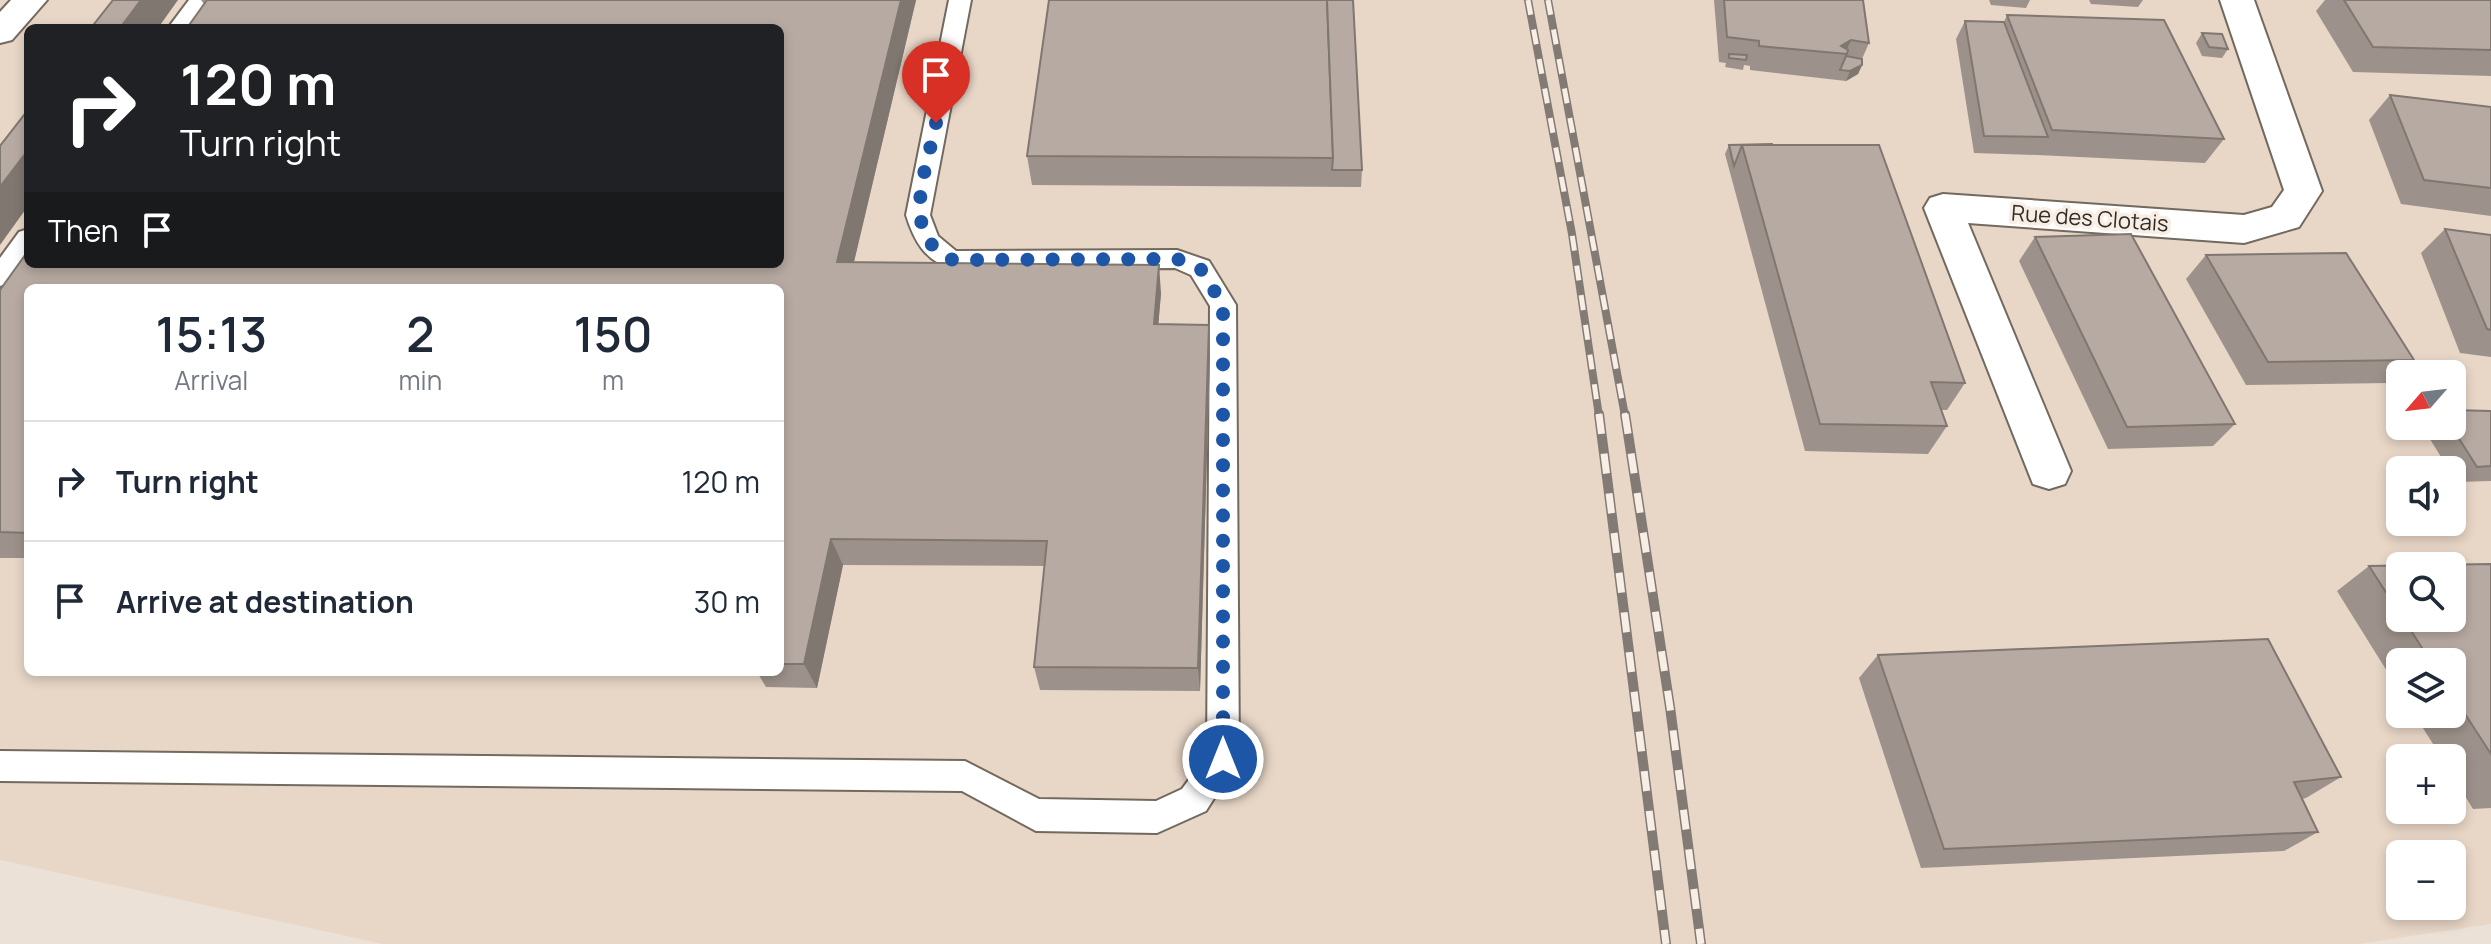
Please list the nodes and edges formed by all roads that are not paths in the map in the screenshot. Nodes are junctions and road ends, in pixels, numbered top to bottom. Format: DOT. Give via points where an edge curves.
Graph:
graph roads {
  1 [pos="30,0"];
  2 [pos="200,0"];
  3 [pos="960,0"];
  4 [pos="2237,0"];
  5 [pos="182,24"];
  6 [pos="0,32"];
  7 [pos="24,244"];
  8 [pos="0,277"];
  9 [pos="2049,471"];
  10 [pos="0,766"];
  1 -- 6 [label="street"];
  2 -- 5 [label="lane"];
  3 -- 10 [label="lane" via="918,215 924,237 936,252 953,260 1177,259 1200,268 1223,305 1223,759 1194,800 1157,817 1036,815 965,776"];
  4 -- 9 [label="street, Rue des Clotais" via="2303,191 2285,217 2244,229 1943,208"];
  7 -- 8 [label="lane"];
}
